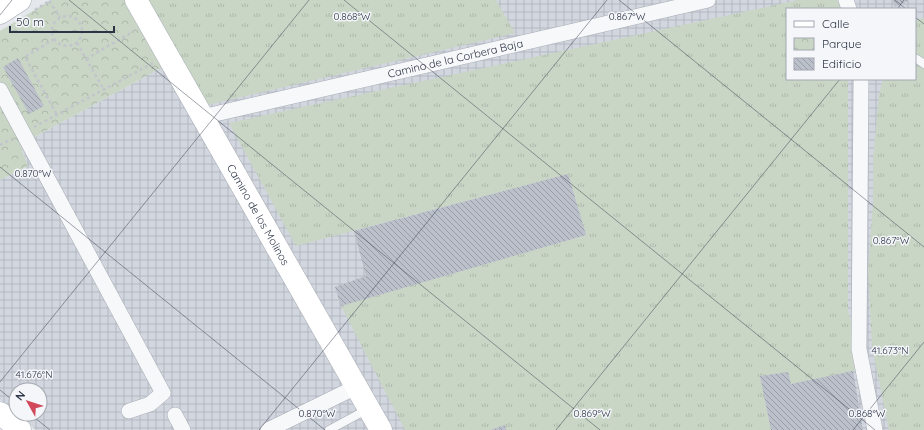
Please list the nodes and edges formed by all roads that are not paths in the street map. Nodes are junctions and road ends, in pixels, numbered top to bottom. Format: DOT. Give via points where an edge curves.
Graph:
graph roads {
  1 [pos="20,0"];
  2 [pos="136,0"];
  3 [pos="708,0"];
  4 [pos="0,13"];
  5 [pos="861,80"];
  6 [pos="0,90"];
  7 [pos="202,117"];
  8 [pos="356,387"];
  9 [pos="369,408"];
  10 [pos="130,411"];
  11 [pos="0,413"];
  12 [pos="175,415"];
  13 [pos="342,427"];
  14 [pos="20,430"];
  15 [pos="183,430"];
  16 [pos="268,430"];
  17 [pos="329,430"];
  18 [pos="381,430"];
  19 [pos="875,430"];
  1 -- 4 [label="street"];
  2 -- 7 [label="street, Camino de los Molinos"];
  3 -- 7 [label="street, Camino de la Corbera Baja"];
  5 -- 19 [label="street" via="859,349"];
  6 -- 10 [label="street" via="162,393 150,404"];
  7 -- 8 [label="street, Camino de los Molinos"];
  8 -- 9 [label="street, Camino de los Molinos"];
  8 -- 16 [label="street"];
  9 -- 13 [label="lane"];
  9 -- 18 [label="street, Camino de los Molinos"];
  11 -- 14 [label="street"];
  12 -- 15 [label="street"];
  13 -- 17 [label="lane"];
}
